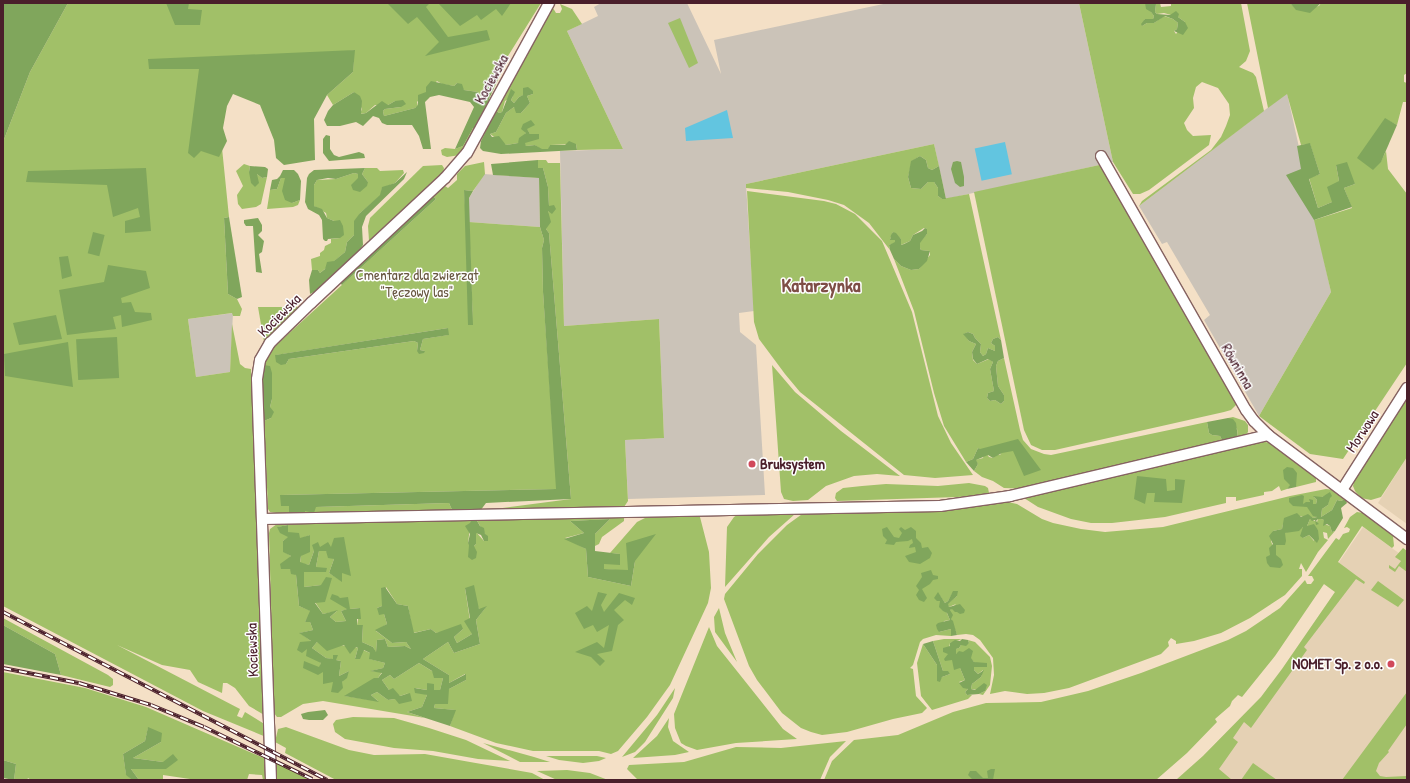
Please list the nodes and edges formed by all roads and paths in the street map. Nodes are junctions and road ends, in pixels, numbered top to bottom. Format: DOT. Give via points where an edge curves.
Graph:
graph roads {
  1 [pos="549,3"];
  2 [pos="1101,156"];
  3 [pos="1407,388"];
  4 [pos="1268,435"];
  5 [pos="1342,490"];
  6 [pos="263,519"];
  7 [pos="1407,539"];
  8 [pos="271,780"];
  1 -- 6 [label="street, Kociewska" via="467,153 445,178 311,303 264,351 258,369"];
  2 -- 4 [label="street, Równinna" via="1246,410"];
  3 -- 5 [label="street, Morwowa"];
  4 -- 5 [label="street, Równinna"];
  4 -- 6 [label="street" via="1010,496 940,506"];
  5 -- 7 [label="street, Równinna"];
  6 -- 8 [label="street, Kociewska"];
}
